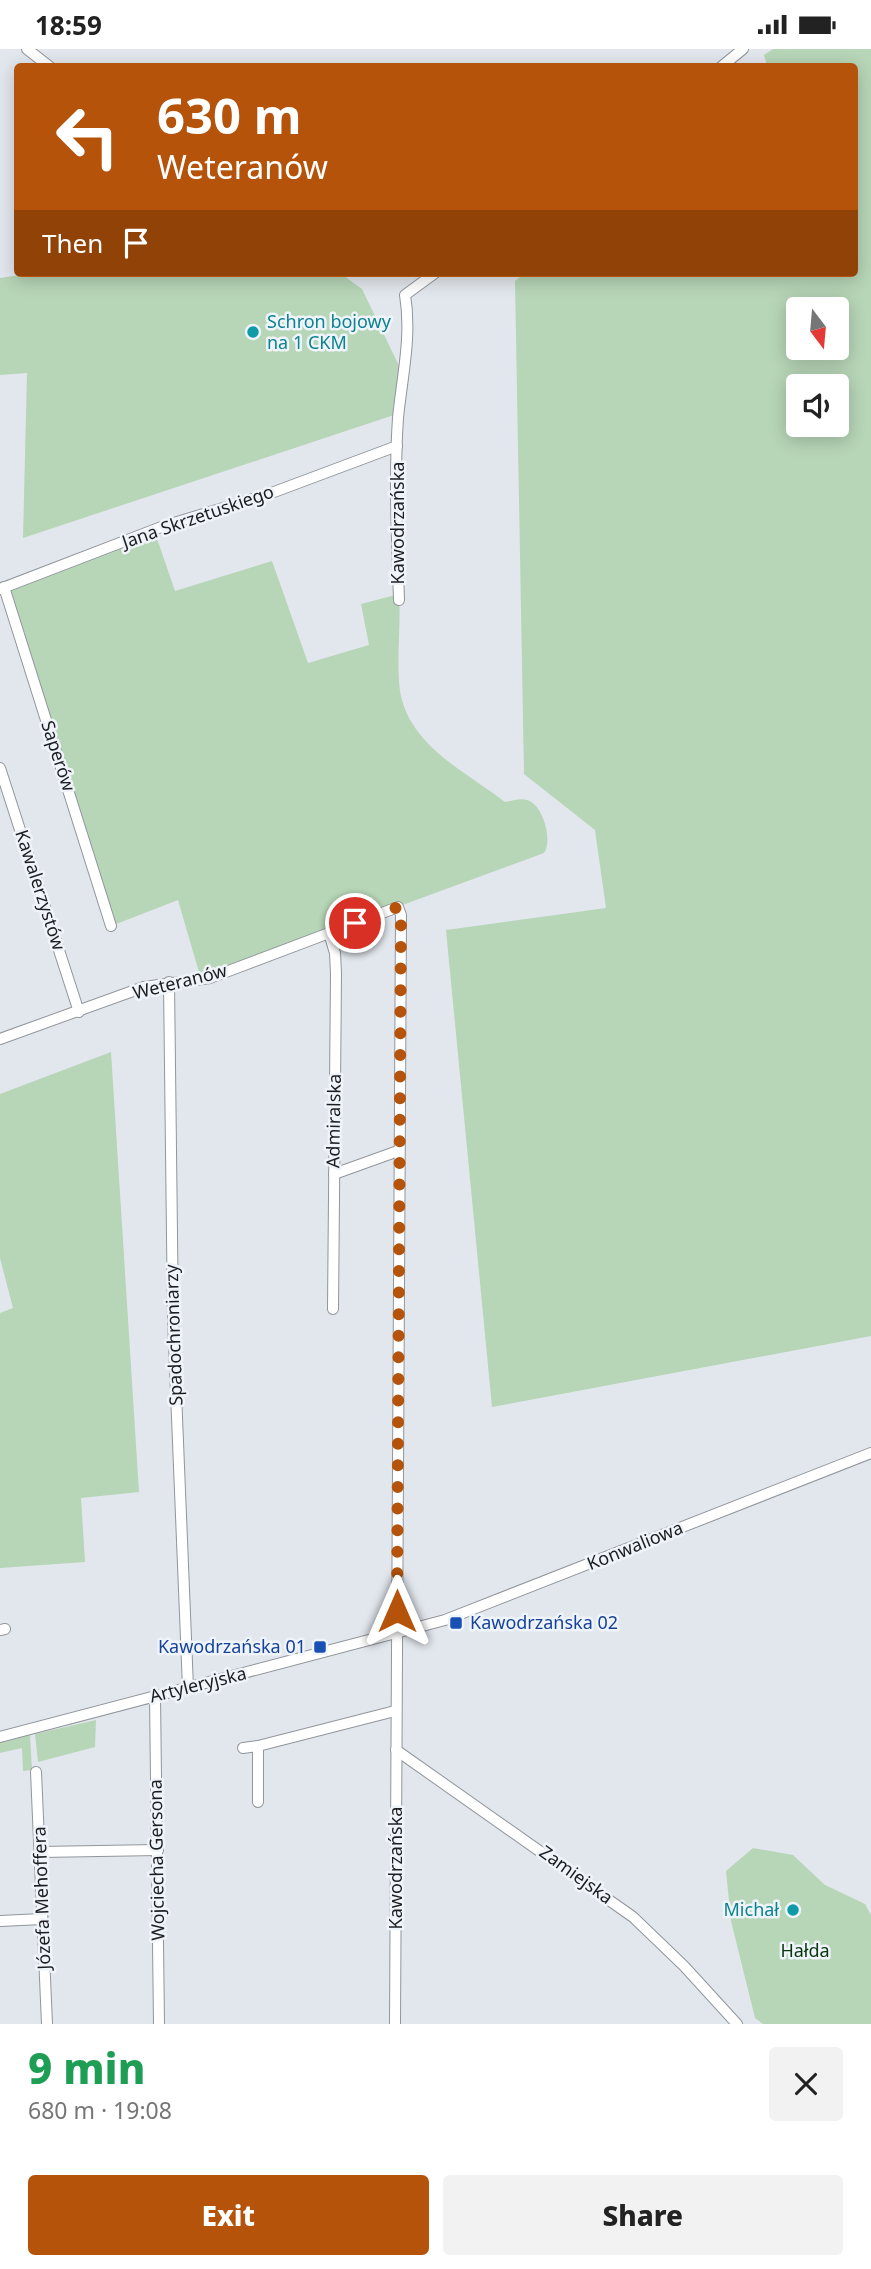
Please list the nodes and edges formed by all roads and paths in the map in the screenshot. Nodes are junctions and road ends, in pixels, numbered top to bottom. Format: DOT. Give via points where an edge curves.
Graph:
graph roads {
  1 [pos="27,49"];
  2 [pos="743,49"];
  3 [pos="45,63"];
  4 [pos="726,63"];
  5 [pos="430,277"];
  6 [pos="397,446"];
  7 [pos="2,588"];
  8 [pos="399,600"];
  9 [pos="0,768"];
  10 [pos="398,907"];
  11 [pos="111,926"];
  12 [pos="329,933"];
  13 [pos="169,982"];
  14 [pos="79,1012"];
  15 [pos="0,1039"];
  16 [pos="398,1151"];
  17 [pos="334,1174"];
  18 [pos="333,1310"];
  19 [pos="871,1453"];
  20 [pos="397,1635"];
  21 [pos="188,1688"];
  22 [pos="155,1696"];
  23 [pos="395,1711"];
  24 [pos="0,1737"];
  25 [pos="258,1747"];
  26 [pos="243,1748"];
  27 [pos="396,1750"];
  28 [pos="36,1772"];
  29 [pos="258,1802"];
  30 [pos="158,1850"];
  31 [pos="40,1852"];
  32 [pos="42,1919"];
  33 [pos="0,1921"];
  34 [pos="47,2024"];
  35 [pos="159,2024"];
  36 [pos="395,2024"];
  37 [pos="737,2024"];
  1 -- 3 [label="street"];
  2 -- 4 [label="street"];
  5 -- 6 [label="street, Kawodrzańska" via="405,295 408,310"];
  6 -- 7 [label="street, Jana Skrzetuskiego" via="164,526"];
  6 -- 8 [label="street, Kawodrzańska"];
  7 -- 11 [label="street, Saperów"];
  9 -- 14 [label="street, Kawalerzystów"];
  10 -- 12 [label="street, Weteranów"];
  10 -- 16 [label="street, Kawodrzańska"];
  12 -- 13 [label="street, Weteranów" via="210,978"];
  12 -- 17 [label="street, Admiralska" via="336,974"];
  13 -- 14 [label="street, Weteranów"];
  13 -- 21 [label="street, Spadochroniarzy" via="173,1318"];
  14 -- 15 [label="street, Weteranów"];
  16 -- 17 [label="street"];
  16 -- 20 [label="street, Kawodrzańska"];
  17 -- 18 [label="street, Admiralska"];
  19 -- 20 [label="street, Konwaliowa" via="484,1607"];
  20 -- 21 [label="street, Artyleryjska"];
  20 -- 23 [label="street, Kawodrzańska"];
  21 -- 22 [label="street, Artyleryjska"];
  22 -- 24 [label="street, Artyleryjska"];
  22 -- 30 [label="street, Wojciecha Gersona"];
  23 -- 25 [label="street"];
  23 -- 27 [label="street, Kawodrzańska"];
  25 -- 26 [label="street"];
  25 -- 29 [label="street"];
  27 -- 36 [label="street, Kawodrzańska"];
  27 -- 37 [label="street, Zamiejska" via="633,1917"];
  28 -- 31 [label="street, Józefa Mehoffera"];
  30 -- 31 [label="street"];
  30 -- 35 [label="street, Wojciecha Gersona"];
  31 -- 32 [label="street, Józefa Mehoffera"];
  32 -- 33 [label="street"];
  32 -- 34 [label="street, Józefa Mehoffera"];
}
